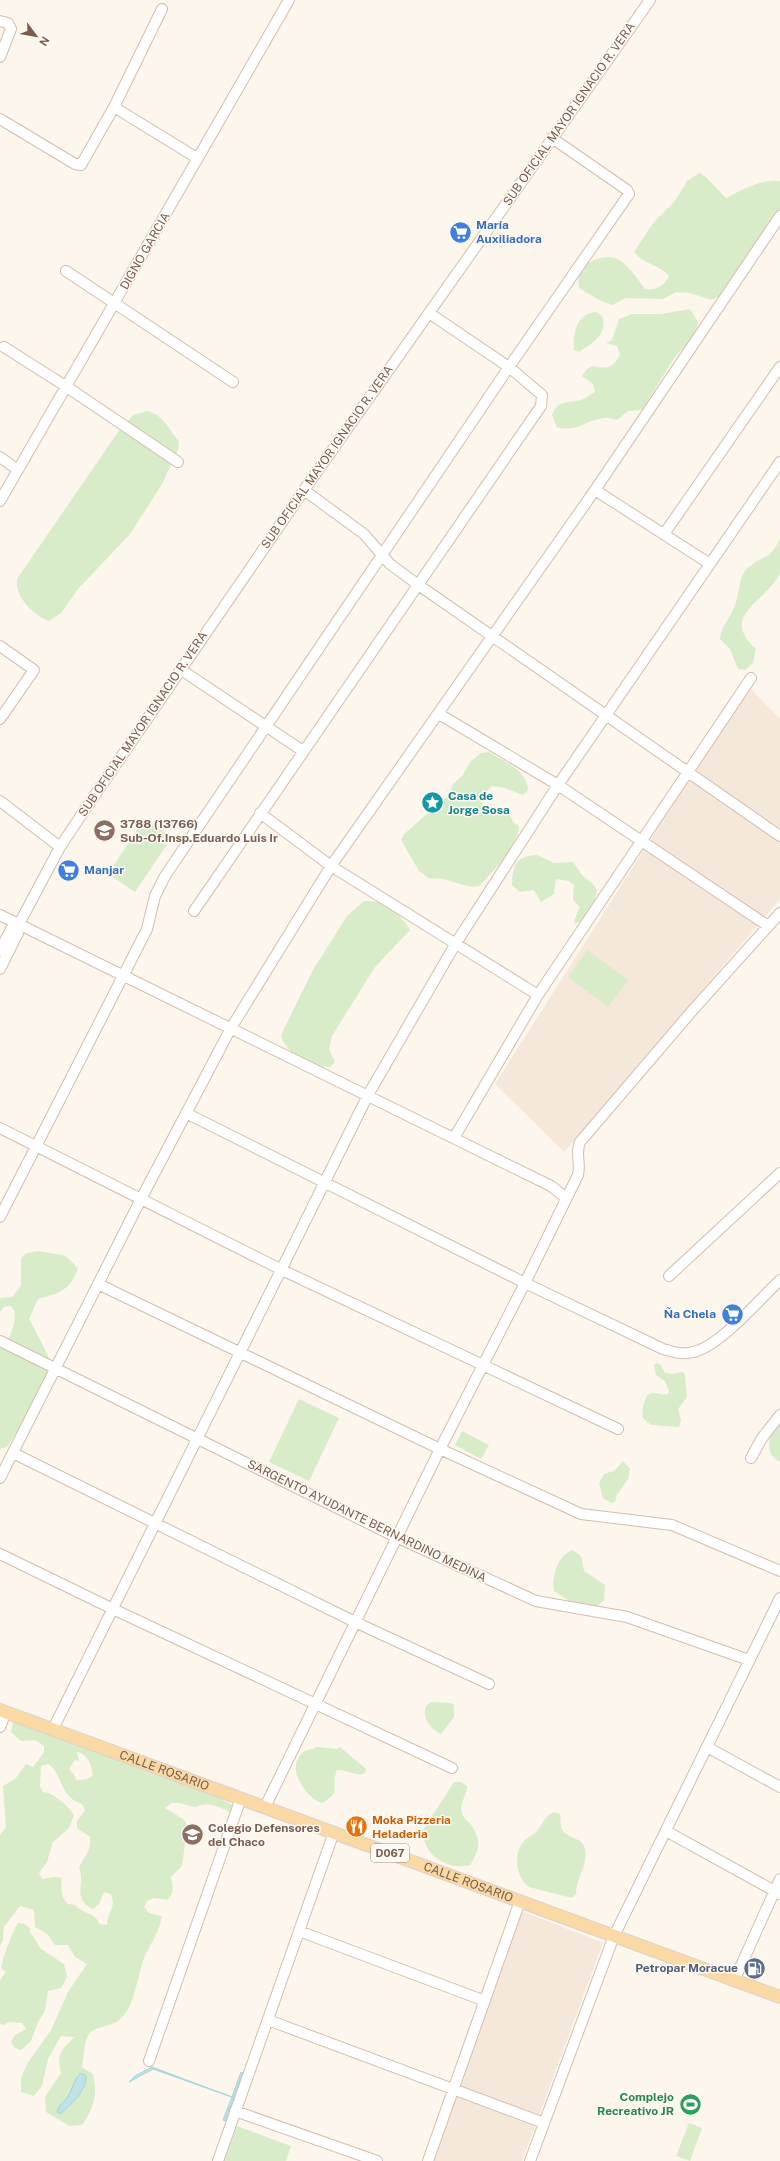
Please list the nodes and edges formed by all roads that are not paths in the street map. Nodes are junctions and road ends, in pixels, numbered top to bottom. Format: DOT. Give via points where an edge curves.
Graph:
graph roads {
  1 [pos="289,0"];
  2 [pos="650,0"];
  3 [pos="162,9"];
  4 [pos="0,21"];
  5 [pos="0,57"];
  6 [pos="114,107"];
  7 [pos="0,119"];
  8 [pos="552,138"];
  9 [pos="197,158"];
  10 [pos="780,216"];
  11 [pos="66,271"];
  12 [pos="115,304"];
  13 [pos="429,313"];
  14 [pos="4,348"];
  15 [pos="509,367"];
  16 [pos="780,367"];
  17 [pos="233,382"];
  18 [pos="66,387"];
  19 [pos="0,457"];
  20 [pos="178,462"];
  21 [pos="780,462"];
  22 [pos="18,470"];
  23 [pos="304,490"];
  24 [pos="595,490"];
  25 [pos="0,501"];
  26 [pos="664,534"];
  27 [pos="382,555"];
  28 [pos="710,564"];
  29 [pos="418,584"];
  30 [pos="492,636"];
  31 [pos="0,646"];
  32 [pos="180,669"];
  33 [pos="751,678"];
  34 [pos="439,714"];
  35 [pos="605,716"];
  36 [pos="0,719"];
  37 [pos="265,726"];
  38 [pos="303,751"];
  39 [pos="689,771"];
  40 [pos="558,785"];
  41 [pos="0,801"];
  42 [pos="260,812"];
  43 [pos="780,836"];
  44 [pos="642,841"];
  45 [pos="60,846"];
  46 [pos="331,866"];
  47 [pos="194,911"];
  48 [pos="780,913"];
  49 [pos="0,915"];
  50 [pos="19,924"];
  51 [pos="768,926"];
  52 [pos="456,942"];
  53 [pos="0,951"];
  54 [pos="0,969"];
  55 [pos="123,974"];
  56 [pos="538,995"];
  57 [pos="230,1028"];
  58 [pos="368,1095"];
  59 [pos="186,1114"];
  60 [pos="0,1128"];
  61 [pos="454,1138"];
  62 [pos="36,1146"];
  63 [pos="780,1173"];
  64 [pos="326,1183"];
  65 [pos="566,1198"];
  66 [pos="141,1199"];
  67 [pos="0,1217"];
  68 [pos="282,1270"];
  69 [pos="669,1276"];
  70 [pos="780,1280"];
  71 [pos="526,1283"];
  72 [pos="98,1284"];
  73 [pos="0,1342"];
  74 [pos="241,1352"];
  75 [pos="483,1365"];
  76 [pos="55,1369"];
  77 [pos="780,1415"];
  78 [pos="618,1429"];
  79 [pos="198,1439"];
  80 [pos="440,1449"];
  81 [pos="13,1453"];
  82 [pos="751,1458"];
  83 [pos="0,1478"];
  84 [pos="156,1523"];
  85 [pos="396,1538"];
  86 [pos="0,1554"];
  87 [pos="780,1571"];
  88 [pos="780,1598"];
  89 [pos="113,1609"];
  90 [pos="355,1622"];
  91 [pos="749,1660"];
  92 [pos="489,1684"];
  93 [pos="314,1705"];
  94 [pos="3,1711"];
  95 [pos="0,1727"];
  96 [pos="53,1729"];
  97 [pos="707,1748"];
  98 [pos="452,1768"];
  99 [pos="780,1787"];
  100 [pos="242,1798"];
  101 [pos="265,1807"];
  102 [pos="666,1831"];
  103 [pos="334,1832"];
  104 [pos="780,1879"];
  105 [pos="777,1893"];
  106 [pos="520,1901"];
  107 [pos="299,1931"];
  108 [pos="614,1936"];
  109 [pos="734,1981"];
  110 [pos="780,1997"];
  111 [pos="485,2001"];
  112 [pos="268,2020"];
  113 [pos="149,2061"];
  114 [pos="453,2091"];
  115 [pos="235,2111"];
  116 [pos="544,2123"];
  117 [pos="218,2161"];
  118 [pos="378,2161"];
  119 [pos="428,2161"];
  120 [pos="530,2161"];
  1 -- 9 [label="street, DIGNO GARCIA"];
  2 -- 8 [label="street, SUB OFICIAL MAYOR IGNACIO R. VERA"];
  3 -- 6 [label="street"];
  4 -- 5 [label="street" via="8,23 11,30"];
  6 -- 7 [label="street" via="81,165 75,164"];
  6 -- 9 [label="street"];
  8 -- 13 [label="street, SUB OFICIAL MAYOR IGNACIO R. VERA"];
  8 -- 15 [label="street" via="627,190 629,194"];
  9 -- 12 [label="street, DIGNO GARCIA"];
  10 -- 24 [label="street"];
  11 -- 12 [label="street"];
  12 -- 17 [label="street"];
  12 -- 18 [label="street, DIGNO GARCIA"];
  13 -- 15 [label="street"];
  13 -- 23 [label="street, SUB OFICIAL MAYOR IGNACIO R. VERA"];
  14 -- 18 [label="street"];
  15 -- 27 [label="street"];
  15 -- 29 [label="street" via="542,395 541,406"];
  16 -- 26 [label="street"];
  18 -- 20 [label="street"];
  18 -- 22 [label="street, DIGNO GARCIA"];
  19 -- 22 [label="street"];
  21 -- 28 [label="street"];
  22 -- 25 [label="street, DIGNO GARCIA"];
  23 -- 27 [label="street" via="364,534"];
  23 -- 32 [label="street, SUB OFICIAL MAYOR IGNACIO R. VERA"];
  24 -- 26 [label="street"];
  24 -- 30 [label="street"];
  26 -- 28 [label="street"];
  27 -- 29 [label="street"];
  27 -- 37 [label="street"];
  28 -- 35 [label="street"];
  29 -- 30 [label="street"];
  29 -- 38 [label="street"];
  30 -- 34 [label="street"];
  30 -- 35 [label="street"];
  31 -- 36 [label="street" via="34,670"];
  32 -- 37 [label="street"];
  32 -- 45 [label="street, SUB OFICIAL MAYOR IGNACIO R. VERA"];
  33 -- 39 [label="street"];
  34 -- 40 [label="street"];
  34 -- 46 [label="street"];
  35 -- 39 [label="street"];
  35 -- 40 [label="street"];
  37 -- 38 [label="street"];
  37 -- 55 [label="street" via="165,876 155,896 147,929"];
  38 -- 42 [label="street"];
  39 -- 43 [label="street"];
  39 -- 44 [label="street"];
  40 -- 44 [label="street"];
  40 -- 52 [label="street"];
  41 -- 45 [label="street"];
  42 -- 46 [label="street"];
  42 -- 47 [label="street"];
  44 -- 51 [label="street"];
  44 -- 56 [label="street"];
  45 -- 50 [label="street, SUB OFICIAL MAYOR IGNACIO R. VERA"];
  46 -- 52 [label="street"];
  46 -- 57 [label="street"];
  48 -- 51 [label="street"];
  49 -- 50 [label="street"];
  50 -- 53 [label="street" via="11,929"];
  50 -- 54 [label="street" via="18,933"];
  50 -- 55 [label="street"];
  51 -- 65 [label="street" via="580,1142 577,1149 580,1169"];
  52 -- 56 [label="street"];
  52 -- 58 [label="street"];
  55 -- 57 [label="street"];
  55 -- 62 [label="street"];
  56 -- 61 [label="street"];
  57 -- 58 [label="street"];
  57 -- 59 [label="street"];
  58 -- 61 [label="street"];
  58 -- 64 [label="street"];
  59 -- 64 [label="street"];
  59 -- 66 [label="street"];
  60 -- 62 [label="street"];
  61 -- 65 [label="street" via="551,1186"];
  62 -- 66 [label="street"];
  62 -- 67 [label="street"];
  63 -- 69 [label="street"];
  64 -- 68 [label="street"];
  64 -- 71 [label="street"];
  65 -- 71 [label="street"];
  66 -- 68 [label="street"];
  66 -- 72 [label="street"];
  68 -- 74 [label="street"];
  68 -- 75 [label="street"];
  70 -- 71 [label="street" via="722,1336 694,1352 679,1354 663,1349"];
  71 -- 75 [label="street"];
  72 -- 74 [label="street"];
  72 -- 76 [label="street"];
  73 -- 76 [label="street, SARGENTO AYUDANTE BERNARDINO MEDINA"];
  74 -- 79 [label="street"];
  74 -- 80 [label="street"];
  75 -- 78 [label="street"];
  75 -- 80 [label="street"];
  76 -- 79 [label="street, SARGENTO AYUDANTE BERNARDINO MEDINA"];
  76 -- 81 [label="street"];
  77 -- 82 [label="street" via="762,1438"];
  79 -- 84 [label="street"];
  79 -- 85 [label="street, SARGENTO AYUDANTE BERNARDINO MEDINA"];
  80 -- 85 [label="street"];
  80 -- 87 [label="street" via="581,1514 672,1525"];
  81 -- 83 [label="street"];
  81 -- 84 [label="street"];
  84 -- 89 [label="street"];
  84 -- 90 [label="street"];
  85 -- 90 [label="street"];
  85 -- 91 [label="street, SARGENTO AYUDANTE BERNARDINO MEDINA" via="536,1601 627,1617"];
  86 -- 89 [label="street"];
  88 -- 91 [label="street"];
  89 -- 93 [label="street"];
  89 -- 96 [label="street"];
  90 -- 92 [label="street"];
  90 -- 93 [label="street"];
  91 -- 97 [label="street"];
  93 -- 98 [label="street"];
  93 -- 101 [label="street"];
  94 -- 95 [label="street"];
  94 -- 96 [label="main road, CALLE ROSARIO / D067"];
  96 -- 100 [label="main road, CALLE ROSARIO / D067"];
  97 -- 99 [label="street"];
  97 -- 102 [label="street"];
  100 -- 101 [label="main road, CALLE ROSARIO / D067"];
  100 -- 113 [label="street"];
  101 -- 103 [label="main road, CALLE ROSARIO / D067"];
  102 -- 105 [label="street"];
  102 -- 108 [label="street"];
  103 -- 106 [label="main road, CALLE ROSARIO / D067"];
  103 -- 107 [label="street"];
  104 -- 105 [label="street"];
  105 -- 109 [label="street"];
  106 -- 108 [label="main road, CALLE ROSARIO / D067"];
  106 -- 111 [label="street"];
  107 -- 111 [label="street"];
  107 -- 112 [label="street"];
  108 -- 109 [label="main road, CALLE ROSARIO / D067"];
  108 -- 116 [label="street"];
  109 -- 110 [label="main road, CALLE ROSARIO / D067"];
  111 -- 114 [label="street"];
  112 -- 114 [label="street"];
  112 -- 115 [label="street"];
  114 -- 116 [label="street"];
  114 -- 119 [label="street"];
  115 -- 117 [label="street"];
  115 -- 118 [label="street"];
  116 -- 120 [label="street"];
}
